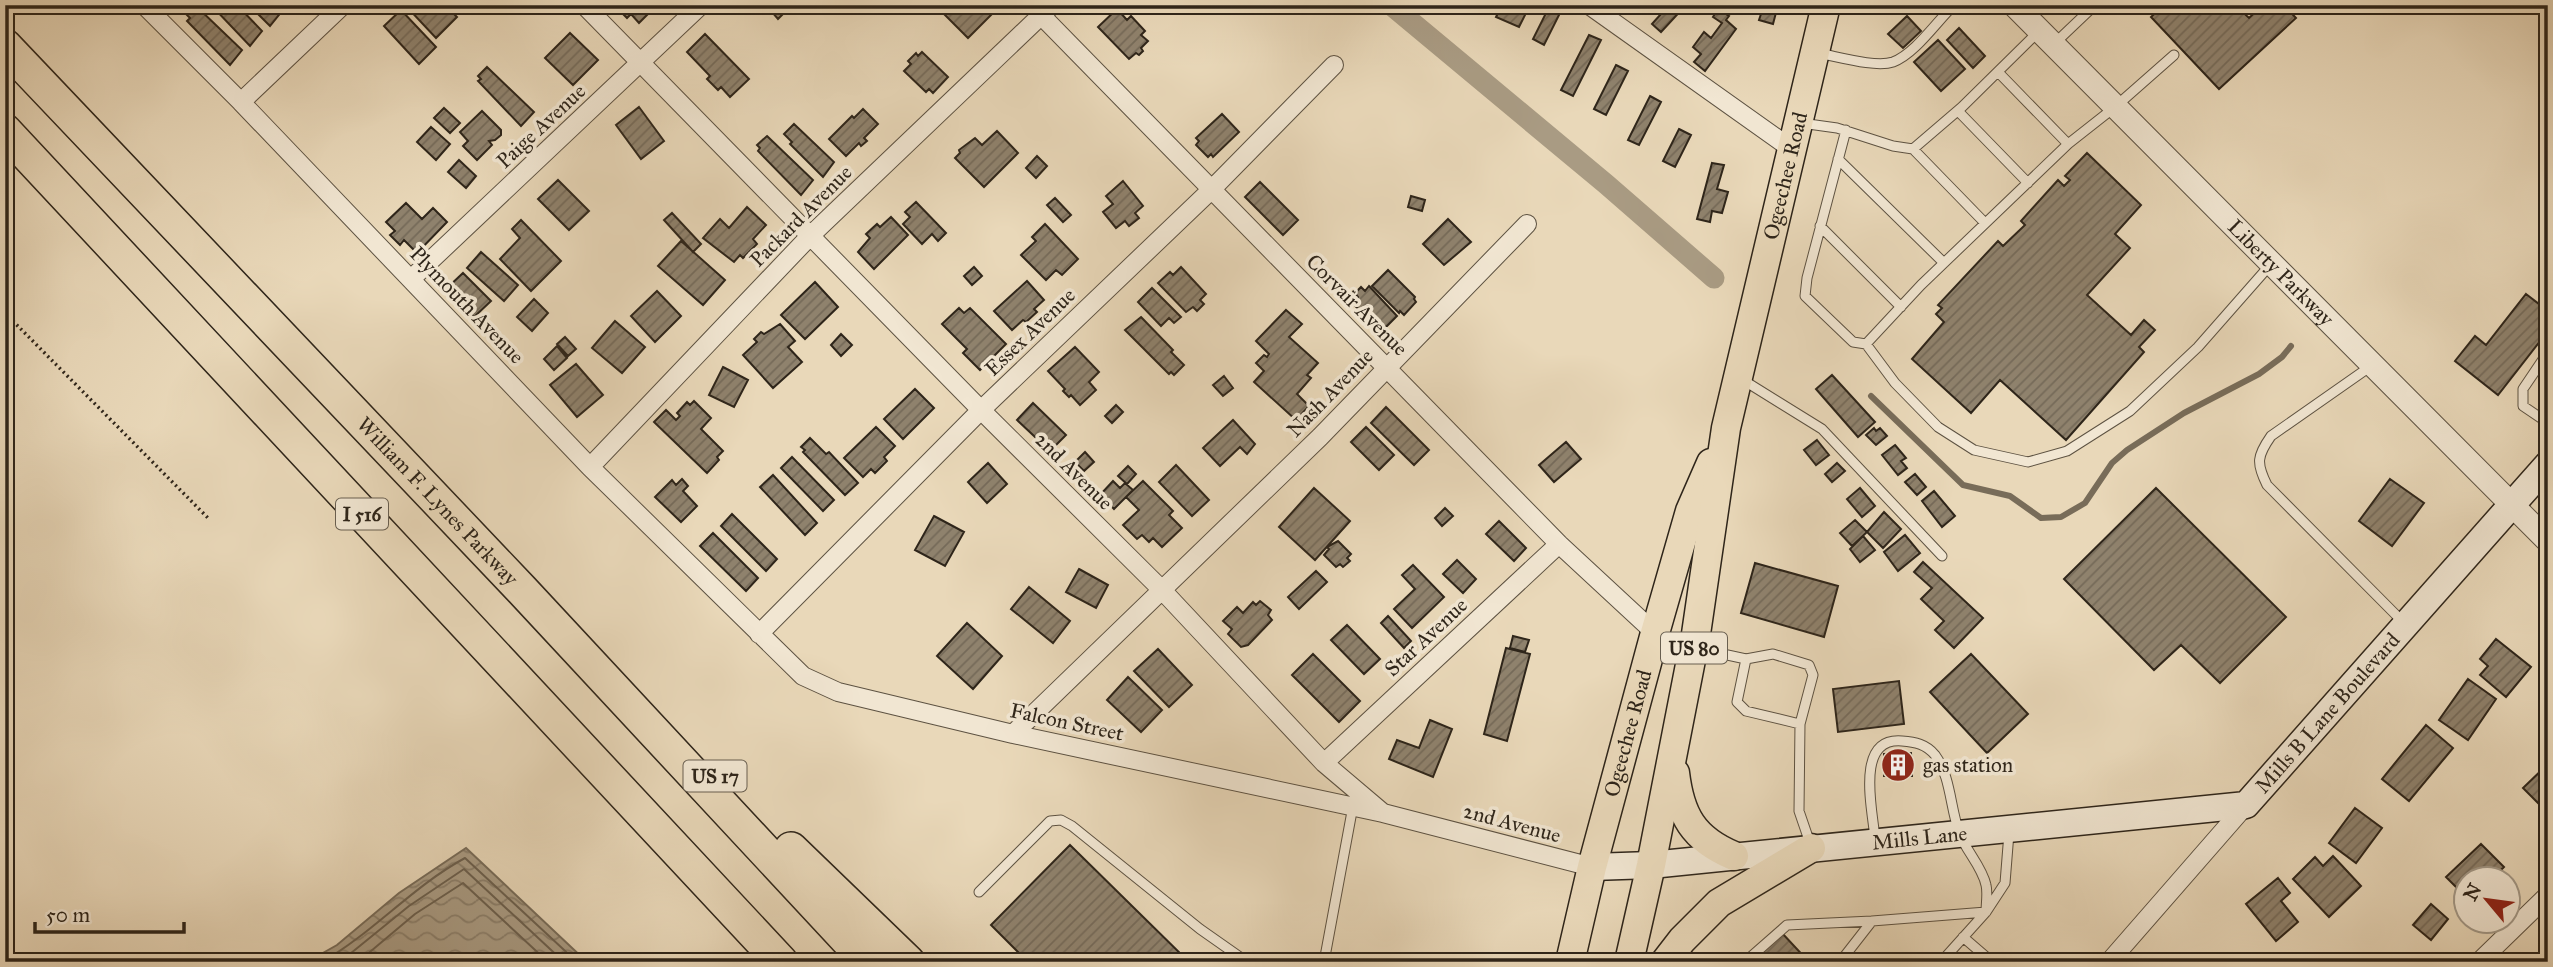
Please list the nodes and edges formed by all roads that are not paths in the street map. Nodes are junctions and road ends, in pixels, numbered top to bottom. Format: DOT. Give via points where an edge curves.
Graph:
graph roads {
  1 [pos="144,5"];
  2 [pos="342,5"];
  3 [pos="584,5"];
  4 [pos="701,5"];
  5 [pos="1589,5"];
  6 [pos="1826,5"];
  7 [pos="1954,5"];
  8 [pos="2014,5"];
  9 [pos="2095,5"];
  10 [pos="1042,9"];
  11 [pos="2046,38"];
  12 [pos="5,46"];
  13 [pos="1815,53"];
  14 [pos="2174,54"];
  15 [pos="640,64"];
  16 [pos="1334,65"];
  17 [pos="1998,72"];
  18 [pos="242,102"];
  19 [pos="2115,107"];
  20 [pos="1958,111"];
  21 [pos="1799,122"];
  22 [pos="1846,130"];
  23 [pos="5,131"];
  24 [pos="2068,144"];
  25 [pos="1793,149"];
  26 [pos="1913,149"];
  27 [pos="1838,159"];
  28 [pos="2028,183"];
  29 [pos="1211,190"];
  30 [pos="1986,223"];
  31 [pos="1527,224"];
  32 [pos="1821,226"];
  33 [pos="811,235"];
  34 [pos="1944,263"];
  35 [pos="2272,264"];
  36 [pos="411,279"];
  37 [pos="1901,307"];
  38 [pos="1866,344"];
  39 [pos="2548,352"];
  40 [pos="2372,365"];
  41 [pos="1386,367"];
  42 [pos="1738,377"];
  43 [pos="981,410"];
  44 [pos="2548,423"];
  45 [pos="1726,429"];
  46 [pos="2548,464"];
  47 [pos="590,467"];
  48 [pos="2511,505"];
  49 [pos="2548,541"];
  50 [pos="1559,544"];
  51 [pos="1942,556"];
  52 [pos="522,590"];
  53 [pos="1162,590"];
  54 [pos="2406,624"];
  55 [pos="1655,633"];
  56 [pos="759,634"];
  57 [pos="1694,647"];
  58 [pos="1745,659"];
  59 [pos="1800,724"];
  60 [pos="1013,734"];
  61 [pos="1673,755"];
  62 [pos="1324,762"];
  63 [pos="2246,804"];
  64 [pos="1353,806"];
  65 [pos="1383,813"];
  66 [pos="2009,828"];
  67 [pos="1959,833"];
  68 [pos="1875,841"];
  69 [pos="1811,848"];
  70 [pos="1734,856"];
  71 [pos="1651,865"];
  72 [pos="1592,867"];
  73 [pos="979,892"];
  74 [pos="2548,895"];
  75 [pos="719,897"];
  76 [pos="1986,912"];
  77 [pos="1872,921"];
  78 [pos="1963,937"];
  79 [pos="770,962"];
  80 [pos="781,962"];
  81 [pos="868,962"];
  82 [pos="908,962"];
  83 [pos="1247,962"];
  84 [pos="1324,962"];
  85 [pos="1570,962"];
  86 [pos="1629,962"];
  87 [pos="1665,962"];
  88 [pos="1745,962"];
  89 [pos="1840,962"];
  90 [pos="1941,962"];
  91 [pos="1992,962"];
  92 [pos="2109,962"];
  93 [pos="2479,962"];
  1 -- 18 [label="street, Plymouth Avenue"];
  2 -- 18 [label="street"];
  3 -- 15 [label="street, 2nd Avenue"];
  4 -- 15 [label="street, Paige Avenue"];
  5 -- 25 [label="street"];
  6 -- 13 [label="main road, Ogeechee Road / US 80"];
  7 -- 13 [label="lane" via="1911,50 1893,62"];
  8 -- 11 [label="street, Liberty Parkway"];
  9 -- 11 [label="lane"];
  10 -- 29 [label="street, Corvair Avenue"];
  10 -- 33 [label="street, Packard Avenue"];
  11 -- 17 [label="lane"];
  11 -- 19 [label="street, Liberty Parkway"];
  12 -- 52 [label="highway, William F. Lynes Parkway"];
  13 -- 21 [label="main road, Ogeechee Road / US 80"];
  14 -- 19 [label="lane"];
  15 -- 33 [label="street, 2nd Avenue"];
  15 -- 36 [label="street, Paige Avenue"];
  16 -- 29 [label="street, Essex Avenue"];
  17 -- 20 [label="lane"];
  17 -- 24 [label="lane"];
  18 -- 36 [label="street, Plymouth Avenue"];
  19 -- 24 [label="lane"];
  19 -- 35 [label="street, Liberty Parkway"];
  20 -- 26 [label="lane"];
  20 -- 28 [label="lane"];
  21 -- 22 [label="lane"];
  21 -- 25 [label="main road, Ogeechee Road / US 80"];
  22 -- 26 [label="lane"];
  22 -- 27 [label="lane"];
  23 -- 75 [label="highway, I 516"];
  24 -- 28 [label="lane"];
  25 -- 42 [label="main road, Ogeechee Road / US 80"];
  26 -- 30 [label="lane"];
  27 -- 32 [label="lane"];
  27 -- 34 [label="lane"];
  28 -- 30 [label="lane"];
  29 -- 41 [label="street, Corvair Avenue"];
  29 -- 43 [label="street, Essex Avenue"];
  30 -- 34 [label="lane"];
  31 -- 41 [label="street, Nash Avenue"];
  32 -- 37 [label="lane"];
  32 -- 38 [label="lane" via="1805,296 1853,342"];
  33 -- 43 [label="street, 2nd Avenue"];
  33 -- 47 [label="street, Packard Avenue"];
  34 -- 37 [label="lane"];
  35 -- 38 [label="lane" via="2198,347 2130,411 2067,451 2028,462 1974,450 1938,427 1895,383"];
  35 -- 40 [label="street, Liberty Parkway"];
  36 -- 47 [label="street, Plymouth Avenue"];
  37 -- 38 [label="lane"];
  39 -- 44 [label="lane" via="2523,389 2523,406"];
  40 -- 48 [label="street, Liberty Parkway"];
  40 -- 54 [label="lane" via="2271,436 2259,453 2260,470 2267,485"];
  41 -- 50 [label="street, Corvair Avenue"];
  41 -- 53 [label="street, Nash Avenue"];
  42 -- 45 [label="main road, Ogeechee Road / US 80"];
  42 -- 51 [label="lane" via="1822,429"];
  43 -- 53 [label="street, 2nd Avenue"];
  43 -- 56 [label="street, Essex Avenue"];
  45 -- 55 [label="main road, Ogeechee Road / US 80" via="1689,512"];
  45 -- 57 [label="main road, Ogeechee Road / US 80"];
  46 -- 48 [label="main road, Mills B Lane Boulevard"];
  47 -- 56 [label="street, Plymouth Avenue"];
  48 -- 49 [label="street, Liberty Parkway"];
  48 -- 54 [label="main road, Mills B Lane Boulevard"];
  50 -- 55 [label="street, Corvair Avenue"];
  50 -- 62 [label="street, Star Avenue"];
  52 -- 81 [label="highway, William F. Lynes Parkway"];
  52 -- 82 [label="highway, US 17"];
  53 -- 60 [label="street, Nash Avenue"];
  53 -- 62 [label="street, 2nd Avenue"];
  54 -- 63 [label="main road, Mills B Lane Boulevard"];
  55 -- 72 [label="main road, Ogeechee Road / US 80"];
  56 -- 60 [label="street, Falcon Street" via="803,676 838,692"];
  57 -- 58 [label="lane"];
  57 -- 61 [label="main road, Ogeechee Road / US 80"];
  58 -- 59 [label="lane" via="1737,702 1746,711"];
  58 -- 59 [label="lane" via="1773,654 1809,665 1813,675"];
  59 -- 69 [label="lane" via="1799,811"];
  60 -- 64 [label="street, Falcon Street"];
  61 -- 70 [label="main road" via="1681,807 1693,828 1714,848"];
  61 -- 71 [label="main road, Ogeechee Road / US 80"];
  62 -- 65 [label="street, 2nd Avenue"];
  63 -- 66 [label="main road, Mills Lane"];
  63 -- 92 [label="street, Mills B Lane Boulevard"];
  64 -- 65 [label="street, Falcon Street"];
  64 -- 84 [label="lane"];
  65 -- 72 [label="street, 2nd Avenue"];
  66 -- 67 [label="main road, Mills Lane"];
  66 -- 76 [label="lane" via="2005,883"];
  67 -- 68 [label="main road, Mills Lane"];
  67 -- 68 [label="lane" via="1943,768 1933,752 1919,743 1895,741 1879,747 1869,769"];
  67 -- 76 [label="lane" via="1986,884"];
  68 -- 69 [label="main road, Mills Lane"];
  69 -- 70 [label="main road, Mills Lane"];
  69 -- 87 [label="main road" via="1719,903"];
  70 -- 71 [label="main road, Mills Lane"];
  71 -- 72 [label="main road, Mills Lane"];
  71 -- 86 [label="main road, Ogeechee Road / US 80"];
  72 -- 85 [label="main road, Ogeechee Road / US 80"];
  73 -- 83 [label="lane" via="1049,821 1061,820"];
  74 -- 93 [label="street"];
  75 -- 79 [label="highway"];
  75 -- 80 [label="highway, I 516"];
  76 -- 77 [label="lane"];
  76 -- 78 [label="lane"];
  77 -- 88 [label="lane" via="1787,925"];
  77 -- 89 [label="lane"];
  78 -- 90 [label="lane"];
  78 -- 91 [label="lane"];
}
